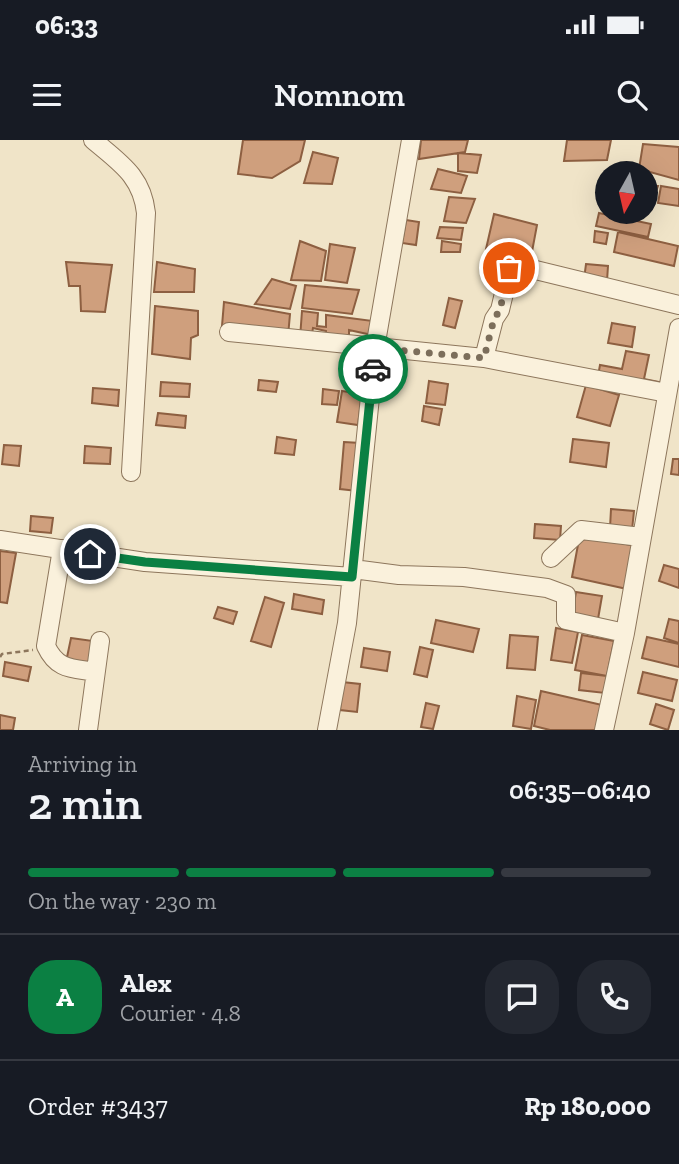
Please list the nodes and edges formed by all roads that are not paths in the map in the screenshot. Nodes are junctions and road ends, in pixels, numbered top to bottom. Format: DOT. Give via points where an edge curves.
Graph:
graph roads {
  1 [pos="93,140"];
  2 [pos="411,140"];
  3 [pos="679,305"];
  4 [pos="679,328"];
  5 [pos="229,332"];
  6 [pos="375,348"];
  7 [pos="484,358"];
  8 [pos="667,393"];
  9 [pos="131,472"];
  10 [pos="640,537"];
  11 [pos="0,540"];
  12 [pos="62,549"];
  13 [pos="551,558"];
  14 [pos="352,573"];
  15 [pos="625,633"];
  16 [pos="100,641"];
  17 [pos="95,672"];
  18 [pos="89,730"];
  19 [pos="327,730"];
  20 [pos="604,730"];
  1 -- 9 [label="street" via="135,177 146,213"];
  2 -- 6 [label="street"];
  3 -- 7 [label="street" via="511,264"];
  4 -- 8 [label="street"];
  5 -- 6 [label="street"];
  6 -- 7 [label="street"];
  6 -- 14 [label="street"];
  7 -- 8 [label="street"];
  8 -- 10 [label="street"];
  10 -- 13 [label="street" via="581,530"];
  10 -- 15 [label="street"];
  11 -- 12 [label="street"];
  12 -- 14 [label="street" via="145,562"];
  12 -- 17 [label="street" via="46,646 62,666"];
  14 -- 15 [label="street" via="464,577 547,588 566,594 566,620"];
  14 -- 19 [label="street"];
  15 -- 20 [label="street"];
  16 -- 17 [label="street"];
  17 -- 18 [label="street"];
}
